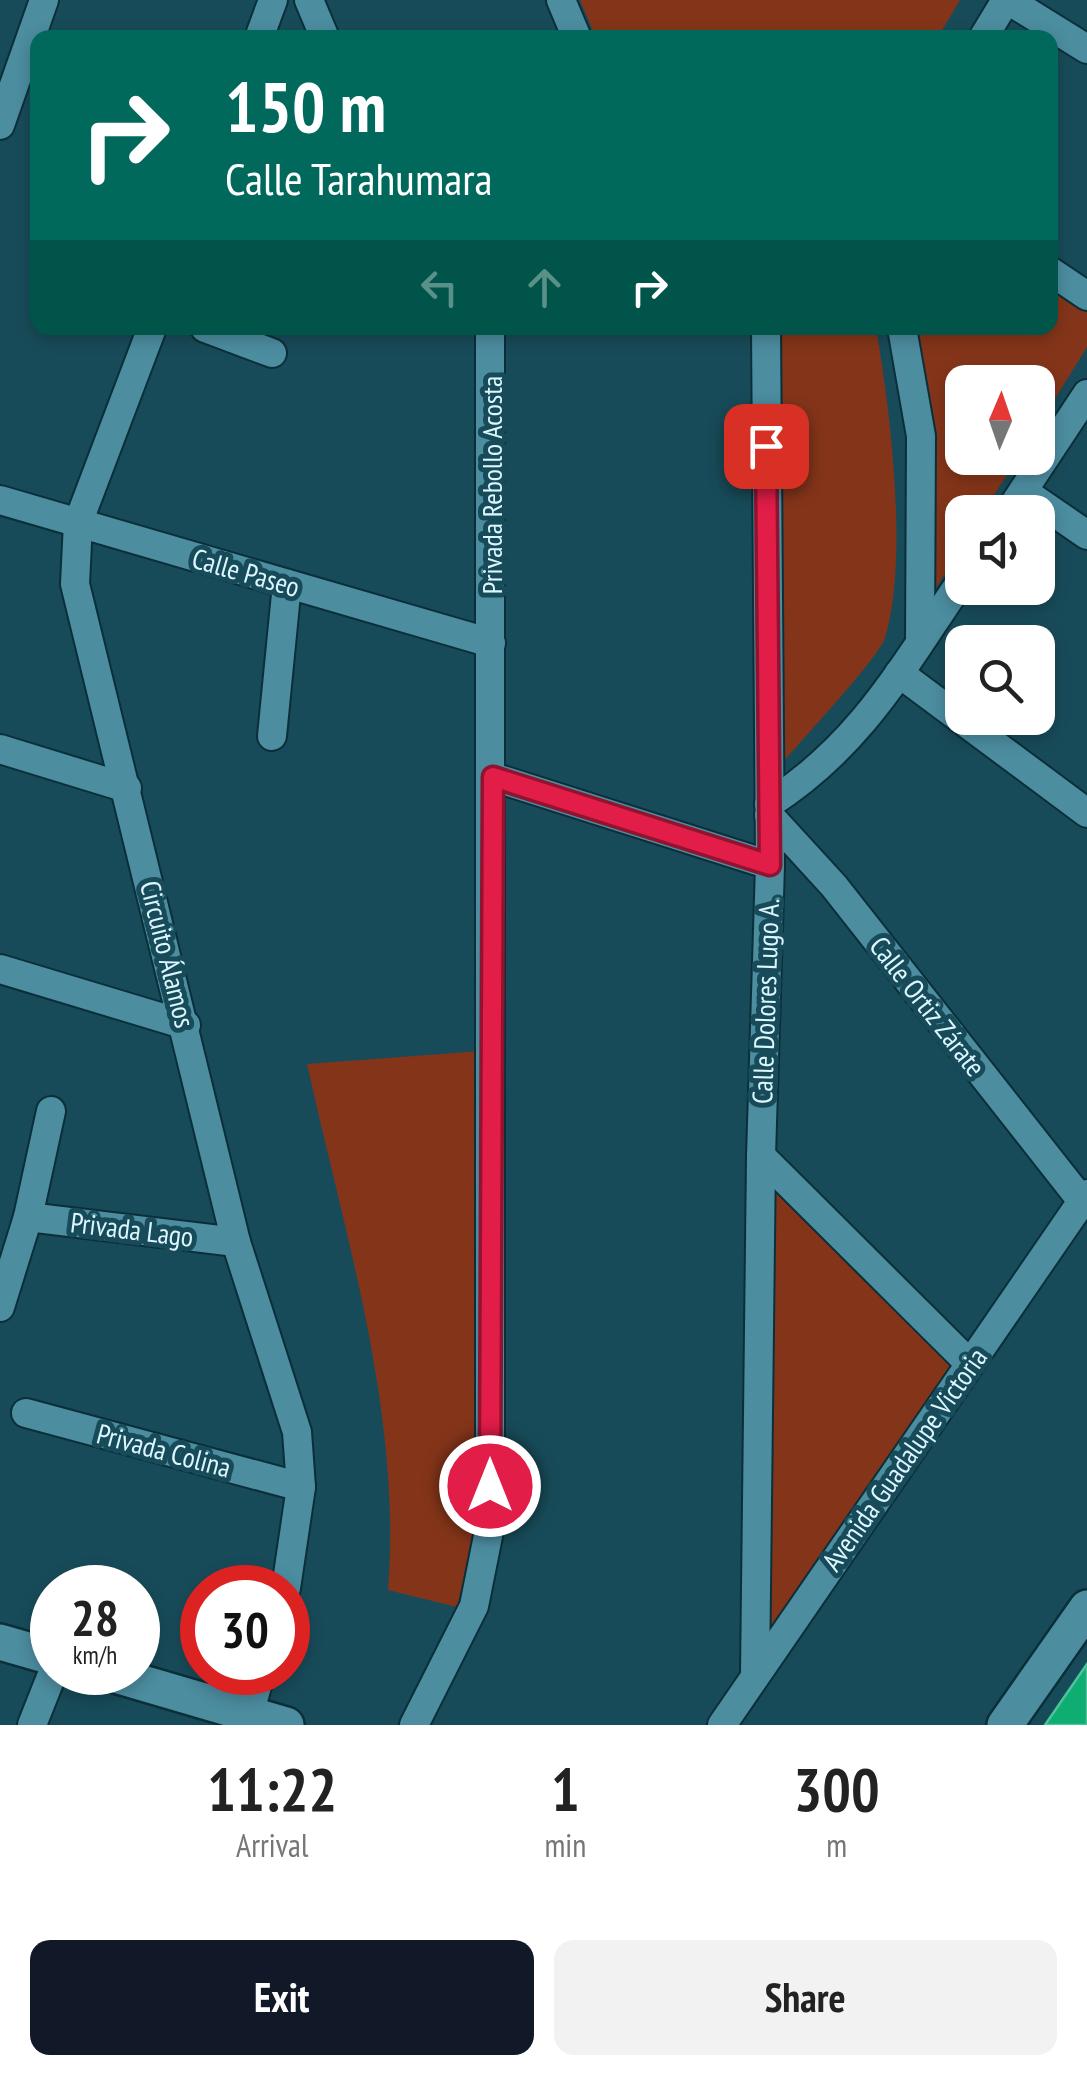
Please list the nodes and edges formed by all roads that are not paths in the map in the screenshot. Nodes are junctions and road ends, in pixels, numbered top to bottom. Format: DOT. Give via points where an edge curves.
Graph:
graph roads {
  1 [pos="44,0"];
  2 [pos="273,0"];
  3 [pos="309,0"];
  4 [pos="561,0"];
  5 [pos="1007,0"];
  6 [pos="33,30"];
  7 [pos="263,30"];
  8 [pos="321,30"];
  9 [pos="574,30"];
  10 [pos="988,30"];
  11 [pos="1057,30"];
  12 [pos="1058,31"];
  13 [pos="30,40"];
  14 [pos="1087,48"];
  15 [pos="0,125"];
  16 [pos="1058,277"];
  17 [pos="1087,296"];
  18 [pos="149,335"];
  19 [pos="223,335"];
  20 [pos="490,335"];
  21 [pos="766,335"];
  22 [pos="903,335"];
  23 [pos="272,353"];
  24 [pos="1087,394"];
  25 [pos="1021,495"];
  26 [pos="0,500"];
  27 [pos="1055,520"];
  28 [pos="78,522"];
  29 [pos="1087,535"];
  30 [pos="287,584"];
  31 [pos="945,605"];
  32 [pos="920,642"];
  33 [pos="492,644"];
  34 [pos="899,673"];
  35 [pos="272,736"];
  36 [pos="0,749"];
  37 [pos="493,777"];
  38 [pos="127,788"];
  39 [pos="769,809"];
  40 [pos="1087,813"];
  41 [pos="770,865"];
  42 [pos="0,969"];
  43 [pos="186,1025"];
  44 [pos="51,1111"];
  45 [pos="760,1156"];
  46 [pos="1084,1197"];
  47 [pos="28,1217"];
  48 [pos="236,1242"];
  49 [pos="0,1307"];
  50 [pos="970,1364"];
  51 [pos="26,1413"];
  52 [pos="301,1487"];
  53 [pos="289,1565"];
  54 [pos="1087,1608"];
  55 [pos="0,1642"];
  56 [pos="30,1651"];
  57 [pos="755,1675"];
  58 [pos="160,1690"];
  59 [pos="43,1695"];
  60 [pos="255,1695"];
  61 [pos="248,1720"];
  62 [pos="32,1725"];
  63 [pos="286,1725"];
  64 [pos="414,1725"];
  65 [pos="722,1725"];
  66 [pos="1005,1725"];
  1 -- 6 [label="street"];
  2 -- 7 [label="street"];
  3 -- 8 [label="street"];
  4 -- 9 [label="street"];
  5 -- 10 [label="street"];
  5 -- 11 [label="street"];
  12 -- 14 [label="street"];
  13 -- 15 [label="street"];
  16 -- 17 [label="street"];
  18 -- 28 [label="street, Circuito Álamos"];
  19 -- 23 [label="street"];
  20 -- 33 [label="street, Privada Rebollo Acosta"];
  21 -- 39 [label="street, Calle Dolores Lugo A."];
  22 -- 32 [label="street" via="922,436"];
  24 -- 25 [label="street"];
  26 -- 28 [label="street, Calle Paseo"];
  27 -- 29 [label="street"];
  28 -- 30 [label="street, Calle Paseo"];
  28 -- 38 [label="street, Circuito Álamos" via="75,584"];
  30 -- 33 [label="street, Calle Paseo"];
  30 -- 35 [label="street"];
  31 -- 32 [label="street"];
  32 -- 34 [label="street"];
  33 -- 37 [label="street, Privada Rebollo Acosta"];
  34 -- 39 [label="street" via="847,744"];
  34 -- 40 [label="street"];
  36 -- 38 [label="street"];
  37 -- 41 [label="street"];
  37 -- 64 [label="street, Privada Rebollo Acosta" via="490,1526 474,1606"];
  38 -- 43 [label="street, Circuito Álamos"];
  39 -- 41 [label="street, Calle Dolores Lugo A."];
  39 -- 46 [label="street, Calle Ortiz Zárate"];
  41 -- 45 [label="street, Calle Dolores Lugo A."];
  42 -- 43 [label="street"];
  43 -- 48 [label="street, Circuito Álamos"];
  44 -- 47 [label="street"];
  45 -- 50 [label="street"];
  45 -- 57 [label="street, Calle Dolores Lugo A."];
  46 -- 50 [label="street, Avenida Guadalupe Victoria"];
  47 -- 48 [label="street, Privada Lago"];
  47 -- 49 [label="street"];
  48 -- 52 [label="street, Circuito Álamos" via="297,1432"];
  50 -- 57 [label="street, Avenida Guadalupe Victoria"];
  51 -- 52 [label="street, Privada Colina"];
  52 -- 53 [label="street, Circuito Álamos"];
  54 -- 66 [label="street"];
  55 -- 56 [label="street"];
  57 -- 65 [label="street, Avenida Guadalupe Victoria"];
  58 -- 61 [label="street"];
  59 -- 62 [label="street"];
  60 -- 61 [label="street"];
  61 -- 63 [label="street"];
}
